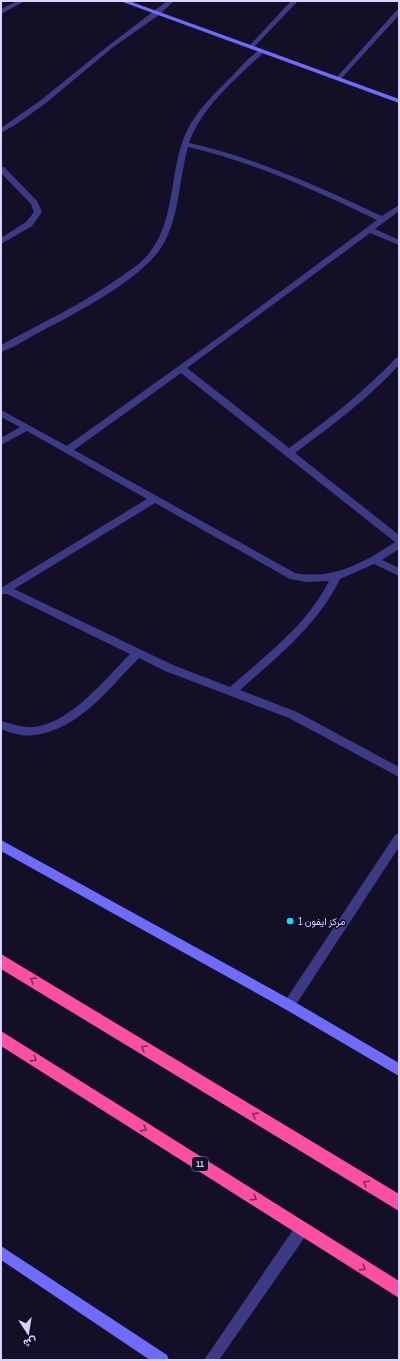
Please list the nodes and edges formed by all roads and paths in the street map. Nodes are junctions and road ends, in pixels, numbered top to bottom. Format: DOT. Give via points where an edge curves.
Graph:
graph roads {
  1 [pos="22,1"];
  2 [pos="124,1"];
  3 [pos="171,1"];
  4 [pos="295,1"];
  5 [pos="399,11"];
  6 [pos="1,12"];
  7 [pos="158,13"];
  8 [pos="251,47"];
  9 [pos="262,51"];
  10 [pos="338,79"];
  11 [pos="399,101"];
  12 [pos="1,131"];
  13 [pos="185,144"];
  14 [pos="1,169"];
  15 [pos="399,207"];
  16 [pos="382,219"];
  17 [pos="368,229"];
  18 [pos="1,242"];
  19 [pos="399,243"];
  20 [pos="1,348"];
  21 [pos="399,360"];
  22 [pos="181,368"];
  23 [pos="1,413"];
  24 [pos="26,428"];
  25 [pos="1,442"];
  26 [pos="68,450"];
  27 [pos="289,453"];
  28 [pos="154,498"];
  29 [pos="399,540"];
  30 [pos="399,544"];
  31 [pos="374,560"];
  32 [pos="399,572"];
  33 [pos="336,576"];
  34 [pos="4,590"];
  35 [pos="137,653"];
  36 [pos="231,692"];
  37 [pos="1,725"];
  38 [pos="399,772"];
  39 [pos="399,838"];
  40 [pos="1,845"];
  41 [pos="1,961"];
  42 [pos="289,1005"];
  43 [pos="1,1038"];
  44 [pos="399,1070"];
  45 [pos="399,1203"];
  46 [pos="302,1229"];
  47 [pos="1,1252"];
  48 [pos="399,1290"];
  49 [pos="162,1360"];
  50 [pos="211,1360"];
  1 -- 6 [label="street"];
  2 -- 7 [label="main road"];
  3 -- 7 [label="street"];
  4 -- 8 [label="street"];
  5 -- 10 [label="street"];
  7 -- 8 [label="main road"];
  7 -- 12 [label="street"];
  8 -- 9 [label="main road"];
  9 -- 10 [label="main road"];
  9 -- 13 [label="street" via="218,95 193,127"];
  10 -- 11 [label="main road"];
  13 -- 16 [label="street" via="209,149 304,182"];
  13 -- 20 [label="street" via="168,221 161,242 153,254 120,282 90,301"];
  14 -- 18 [label="street" via="34,203 38,212 29,224"];
  15 -- 16 [label="street"];
  16 -- 17 [label="street"];
  17 -- 19 [label="street"];
  17 -- 22 [label="street"];
  21 -- 27 [label="street" via="366,391"];
  22 -- 26 [label="street"];
  22 -- 27 [label="street"];
  23 -- 24 [label="street"];
  24 -- 25 [label="street"];
  24 -- 26 [label="street"];
  26 -- 28 [label="street"];
  27 -- 29 [label="street"];
  28 -- 33 [label="street" via="293,576 305,580"];
  28 -- 34 [label="street"];
  30 -- 31 [label="street"];
  31 -- 32 [label="street"];
  31 -- 33 [label="street"];
  33 -- 36 [label="street" via="329,592 307,620"];
  34 -- 35 [label="street"];
  35 -- 36 [label="street"];
  35 -- 37 [label="street" via="76,714 64,722 34,731 17,730"];
  36 -- 38 [label="street" via="293,715"];
  39 -- 42 [label="street"];
  40 -- 42 [label="main road"];
  45 -- 41 [label="highway, one-way"];
  42 -- 44 [label="main road"];
  43 -- 46 [label="highway, 11, one-way"];
  46 -- 48 [label="highway, 11, one-way"];
  46 -- 50 [label="street"];
  47 -- 49 [label="main road"];
}
